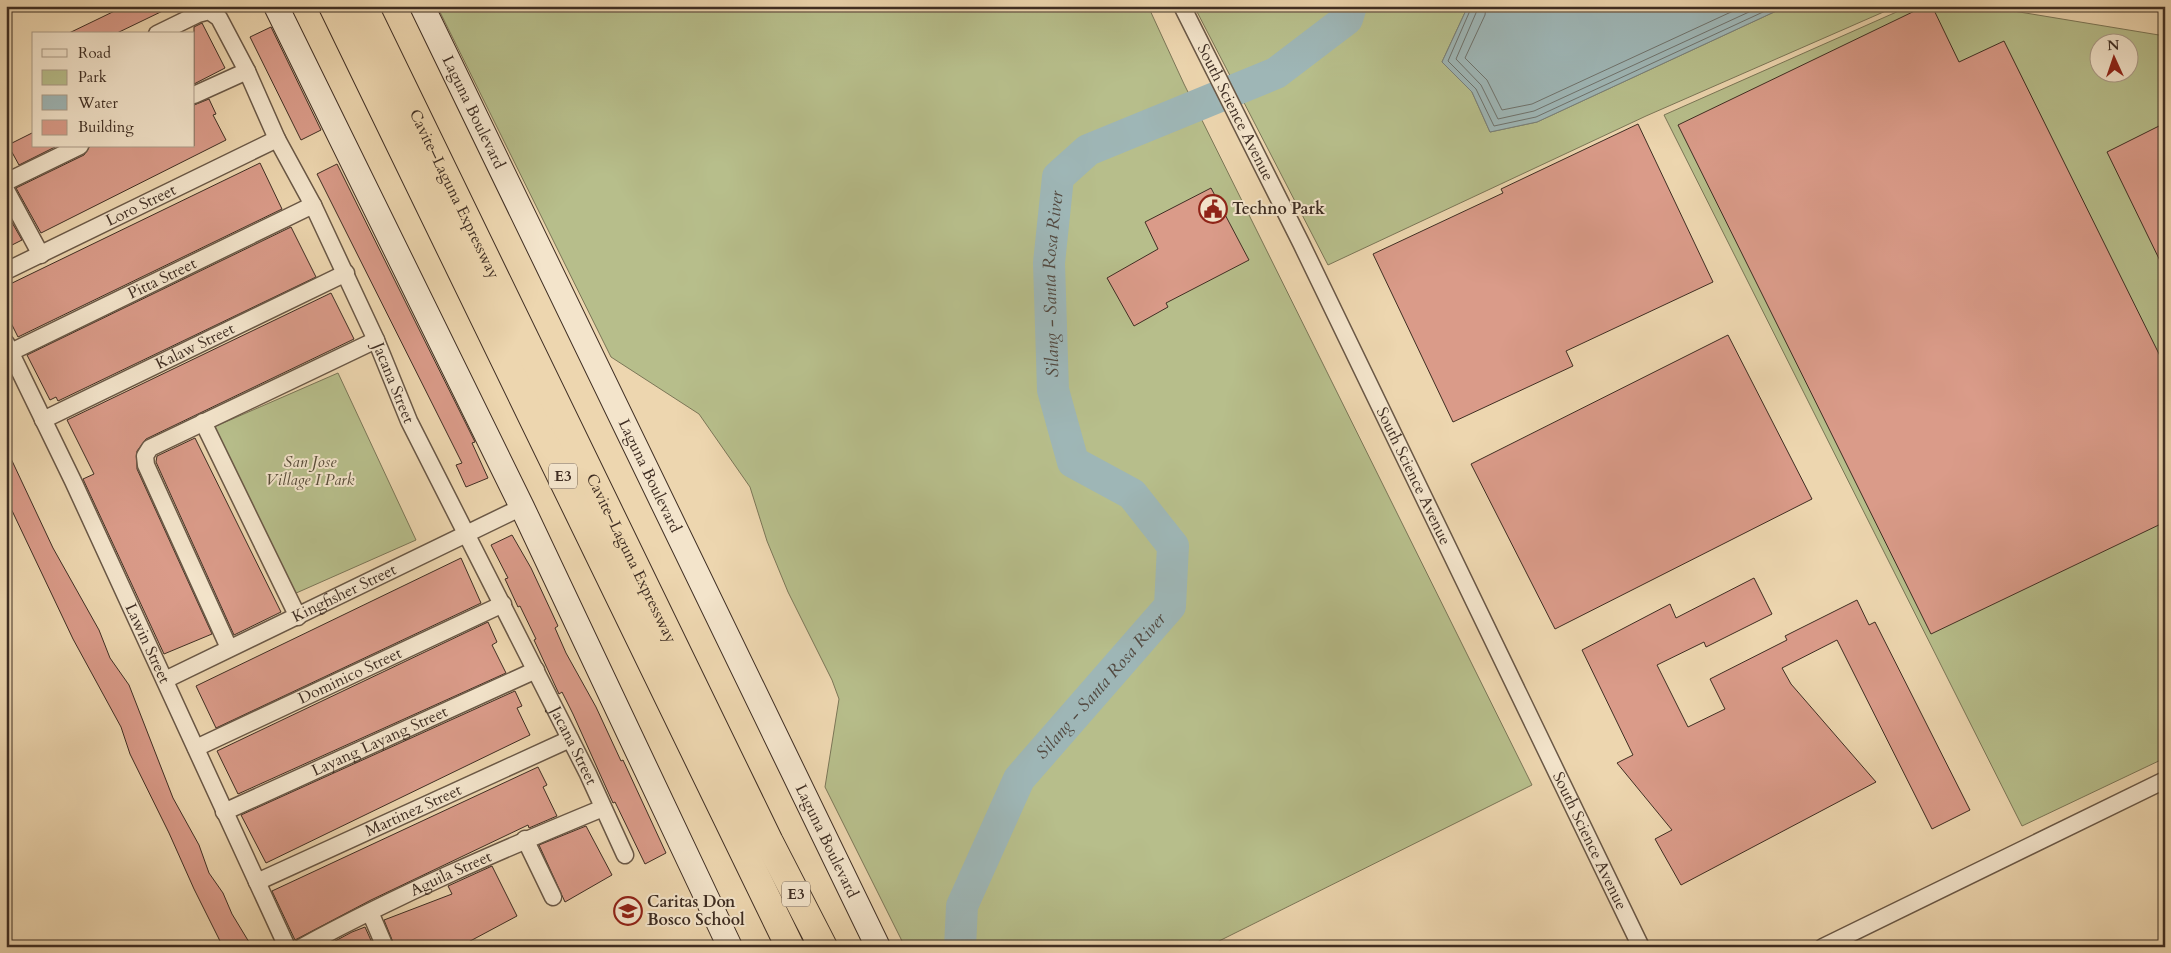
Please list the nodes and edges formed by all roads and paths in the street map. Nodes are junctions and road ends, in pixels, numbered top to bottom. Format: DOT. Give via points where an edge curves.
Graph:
graph roads {
  1 [pos="276,6"];
  2 [pos="333,6"];
  3 [pos="363,6"];
  4 [pos="422,6"];
  5 [pos="1182,6"];
  6 [pos="161,32"];
  7 [pos="247,71"];
  8 [pos="195,95"];
  9 [pos="276,139"];
  10 [pos="75,148"];
  11 [pos="6,182"];
  12 [pos="6,190"];
  13 [pos="313,205"];
  14 [pos="41,255"];
  15 [pos="6,272"];
  16 [pos="346,273"];
  17 [pos="376,340"];
  18 [pos="9,348"];
  19 [pos="43,420"];
  20 [pos="203,422"];
  21 [pos="522,507"];
  22 [pos="467,535"];
  23 [pos="503,604"];
  24 [pos="298,617"];
  25 [pos="229,648"];
  26 [pos="536,670"];
  27 [pos="165,680"];
  28 [pos="570,739"];
  29 [pos="196,748"];
  30 [pos="2165,780"];
  31 [pos="603,808"];
  32 [pos="224,812"];
  33 [pos="525,840"];
  34 [pos="625,855"];
  35 [pos="257,882"];
  36 [pos="553,897"];
  37 [pos="370,912"];
  38 [pos="287,947"];
  39 [pos="302,947"];
  40 [pos="385,947"];
  41 [pos="730,947"];
  42 [pos="790,947"];
  43 [pos="823,947"];
  44 [pos="878,947"];
  45 [pos="1641,947"];
  46 [pos="1823,947"];
  1 -- 21 [label="main road"];
  2 -- 42 [label="highway, Cavite–Laguna Expressway / E3"];
  3 -- 43 [label="highway, Cavite–Laguna Expressway / E3"];
  4 -- 44 [label="main road, Laguna Boulevard"];
  5 -- 45 [label="street, South Science Avenue" via="1260,158"];
  6 -- 7 [label="street, Jacana Street" via="209,11 219,18"];
  7 -- 8 [label="street"];
  7 -- 9 [label="street, Jacana Street"];
  9 -- 13 [label="street, Jacana Street"];
  9 -- 14 [label="street, Loro Street"];
  10 -- 11 [label="street"];
  12 -- 14 [label="street"];
  13 -- 16 [label="street, Jacana Street"];
  13 -- 18 [label="street, Pitta Street"];
  14 -- 15 [label="street, Loro Street"];
  16 -- 17 [label="street, Jacana Street"];
  16 -- 19 [label="street, Kalaw Street"];
  17 -- 20 [label="street"];
  17 -- 22 [label="street, Jacana Street" via="409,421"];
  18 -- 19 [label="street, Lawin Street"];
  19 -- 27 [label="street, Lawin Street"];
  20 -- 24 [label="street"];
  20 -- 25 [label="street" via="150,448 145,456 146,465"];
  21 -- 22 [label="street, Kingfisher Street"];
  21 -- 41 [label="main road"];
  22 -- 23 [label="street, Jacana Street"];
  22 -- 24 [label="street, Kingfisher Street"];
  23 -- 26 [label="street, Jacana Street"];
  23 -- 29 [label="street, Dominico Street"];
  24 -- 25 [label="street, Kingfisher Street"];
  25 -- 27 [label="street, Kingfisher Street"];
  26 -- 28 [label="street, Jacana Street"];
  26 -- 32 [label="street, Layang Layang Street"];
  27 -- 29 [label="street, Lawin Street"];
  28 -- 31 [label="street, Jacana Street"];
  28 -- 35 [label="street, Martinez Street"];
  29 -- 32 [label="street, Lawin Street"];
  30 -- 46 [label="street"];
  31 -- 33 [label="street, Aguila Street"];
  31 -- 34 [label="street, Jacana Street"];
  32 -- 35 [label="street, Lawin Street"];
  33 -- 36 [label="street"];
  33 -- 37 [label="street, Aguila Street"];
  35 -- 38 [label="street, Lawin Street"];
  37 -- 39 [label="street, Aguila Street"];
  37 -- 40 [label="street"];
}
